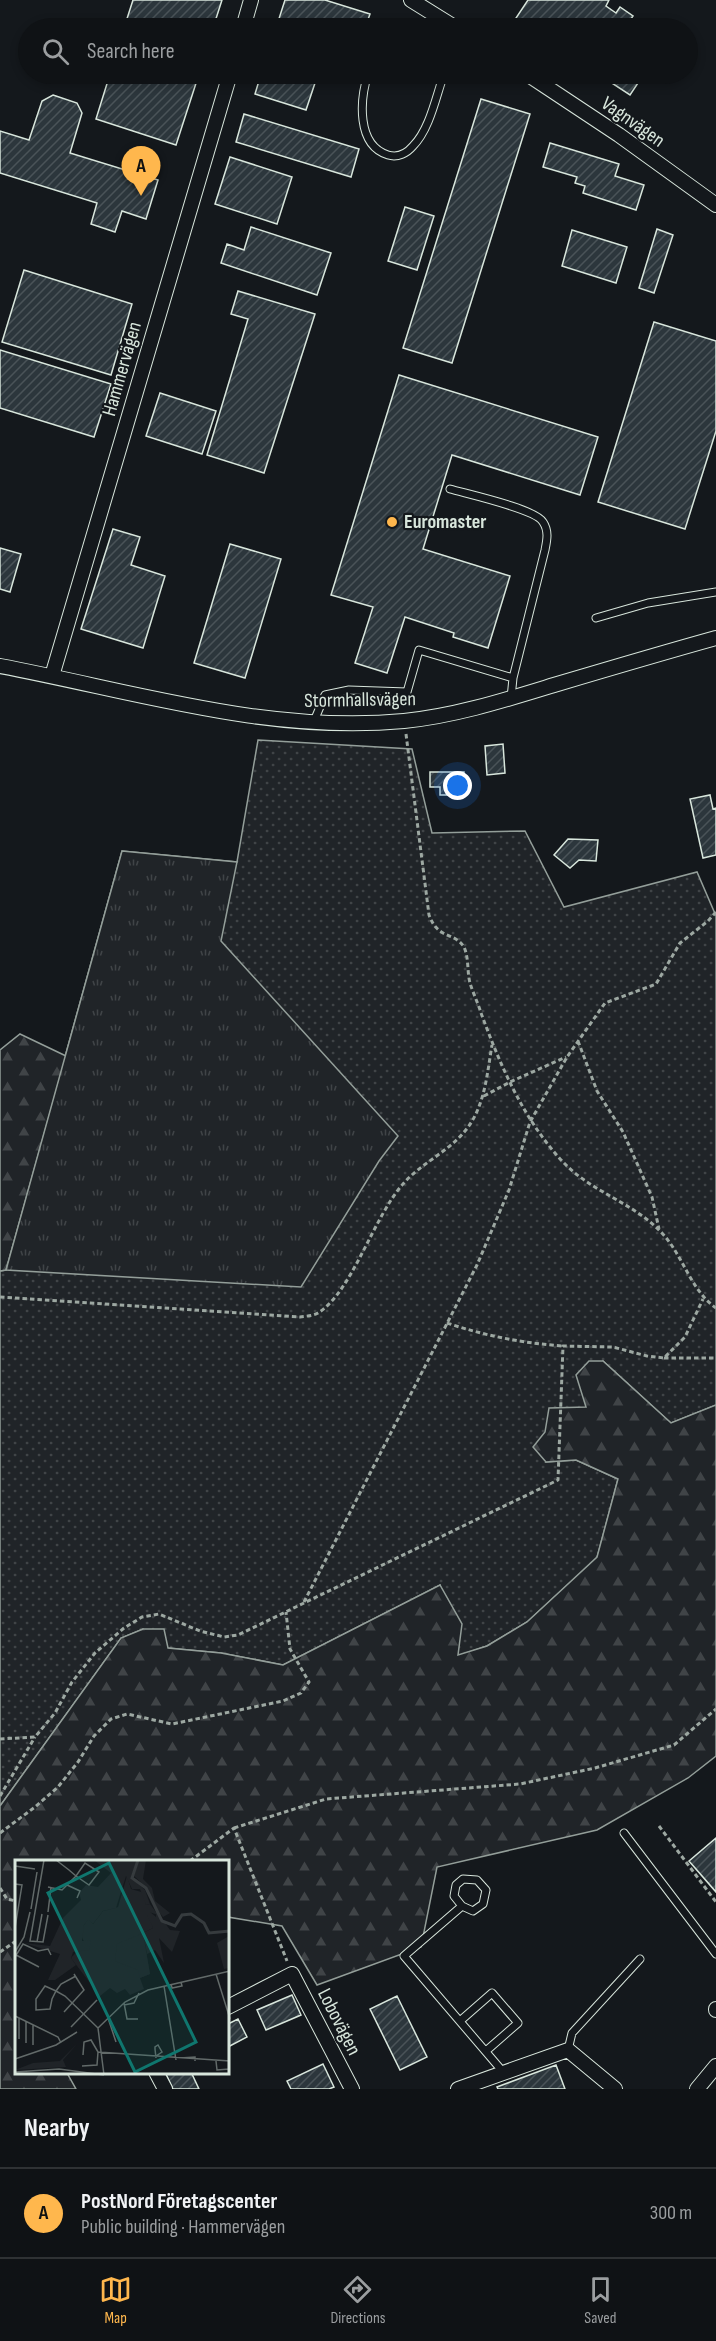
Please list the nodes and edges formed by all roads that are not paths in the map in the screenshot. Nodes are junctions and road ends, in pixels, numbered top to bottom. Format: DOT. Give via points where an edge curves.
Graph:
graph roads {
  1 [pos="251,0"];
  2 [pos="411,0"];
  3 [pos="246,18"];
  4 [pos="440,18"];
  5 [pos="227,84"];
  6 [pos="366,84"];
  7 [pos="440,84"];
  8 [pos="542,84"];
  9 [pos="716,205"];
  10 [pos="450,489"];
  11 [pos="716,592"];
  12 [pos="597,618"];
  13 [pos="716,638"];
  14 [pos="0,666"];
  15 [pos="52,676"];
  16 [pos="513,678"];
  17 [pos="511,698"];
  18 [pos="313,723"];
  19 [pos="624,1833"];
  20 [pos="462,1906"];
  21 [pos="716,1954"];
  22 [pos="640,1959"];
  23 [pos="230,2006"];
  24 [pos="460,2021"];
  25 [pos="568,2050"];
  26 [pos="486,2051"];
  27 [pos="716,2066"];
  28 [pos="504,2073"];
  29 [pos="157,2074"];
  30 [pos="165,2089"];
  31 [pos="352,2089"];
  32 [pos="458,2089"];
  33 [pos="615,2089"];
  34 [pos="697,2089"];
  1 -- 3 [label="street"];
  2 -- 4 [label="street"];
  5 -- 15 [label="street, Hammervägen"];
  6 -- 7 [label="lane" via="363,100 367,137 378,151 394,156 408,152 416,144"];
  8 -- 9 [label="street, Vagnvägen"];
  10 -- 16 [label="lane" via="530,512 542,520 548,532"];
  11 -- 12 [label="lane" via="648,603"];
  13 -- 17 [label="street, Stormhallsvägen"];
  14 -- 15 [label="street, Stormhallsvägen"];
  15 -- 18 [label="street, Stormhallsvägen" via="224,712"];
  16 -- 17 [label="lane"];
  16 -- 18 [label="lane" via="419,651 406,692 350,690 325,695"];
  17 -- 18 [label="street, Stormhallsvägen" via="404,721"];
  19 -- 21 [label="lane"];
  20 -- 20 [label="lane" via="473,1911 483,1904 486,1890 477,1880 463,1879 456,1885 454,1896"];
  20 -- 24 [label="lane" via="404,1956"];
  22 -- 25 [label="lane" via="572,2034"];
  23 -- 31 [label="street, Lobovägen" via="292,1974"];
  24 -- 26 [label="lane"];
  24 -- 26 [label="lane" via="492,1994 518,2023"];
  25 -- 28 [label="street"];
  25 -- 33 [label="street"];
  26 -- 28 [label="lane"];
  27 -- 34 [label="street"];
  28 -- 32 [label="street"];
  29 -- 30 [label="street"];
}
